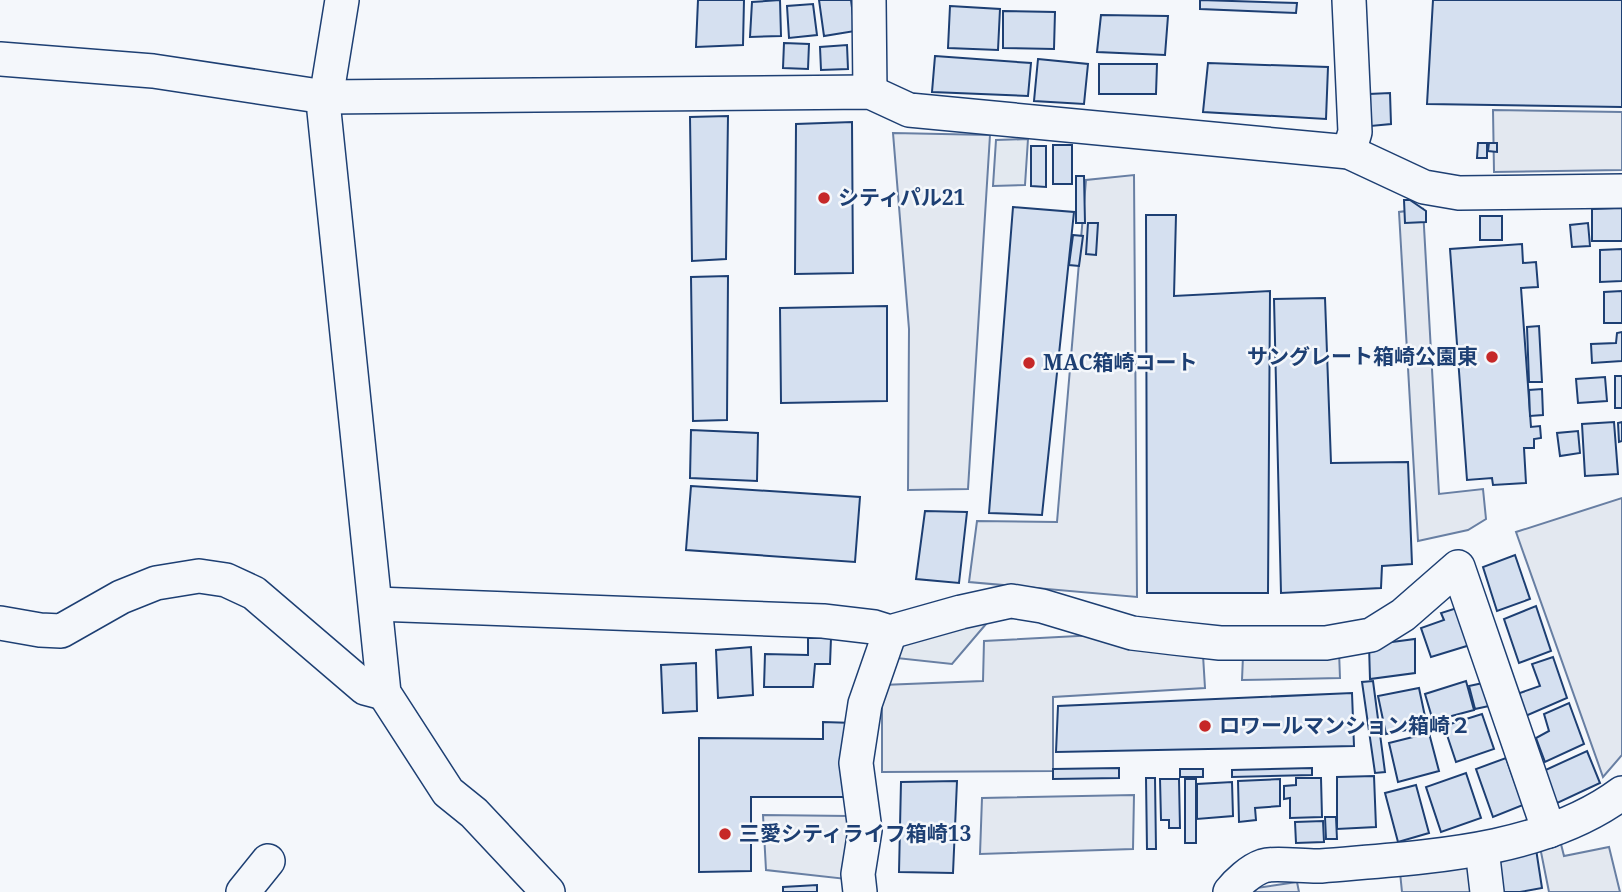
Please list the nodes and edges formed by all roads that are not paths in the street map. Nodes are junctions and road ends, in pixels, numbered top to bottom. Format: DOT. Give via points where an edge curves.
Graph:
graph roads {
  1 [pos="342,0"];
  2 [pos="869,0"];
  3 [pos="1349,0"];
  4 [pos="0,59"];
  5 [pos="870,92"];
  6 [pos="325,97"];
  7 [pos="1349,152"];
  8 [pos="1622,191"];
  9 [pos="376,604"];
  10 [pos="0,623"];
  11 [pos="890,632"];
  12 [pos="384,693"];
  13 [pos="1622,793"];
  14 [pos="1549,831"];
  15 [pos="1482,849"];
  16 [pos="268,861"];
  17 [pos="243,892"];
  18 [pos="548,892"];
  19 [pos="860,892"];
  20 [pos="1230,892"];
  21 [pos="1487,892"];
  1 -- 6 [label="street"];
  2 -- 5 [label="street"];
  3 -- 7 [label="street" via="1355,132"];
  4 -- 6 [label="street" via="153,71"];
  5 -- 6 [label="street"];
  5 -- 7 [label="street" via="909,110"];
  6 -- 9 [label="street"];
  7 -- 8 [label="street" via="1424,187 1459,193"];
  9 -- 11 [label="street" via="823,621"];
  9 -- 12 [label="street"];
  10 -- 12 [label="street" via="61,631 156,583 199,576 226,580 254,593 365,688"];
  11 -- 14 [label="street" via="1011,601 1132,633 1220,643 1326,643 1371,635 1403,615 1458,567"];
  11 -- 19 [label="street" via="865,704 856,763 864,830"];
  12 -- 18 [label="street" via="447,792 474,813"];
  13 -- 14 [label="street" via="1602,808"];
  14 -- 15 [label="street"];
  15 -- 20 [label="street" via="1317,866 1263,866"];
  15 -- 21 [label="street"];
  16 -- 17 [label="street"];
}
